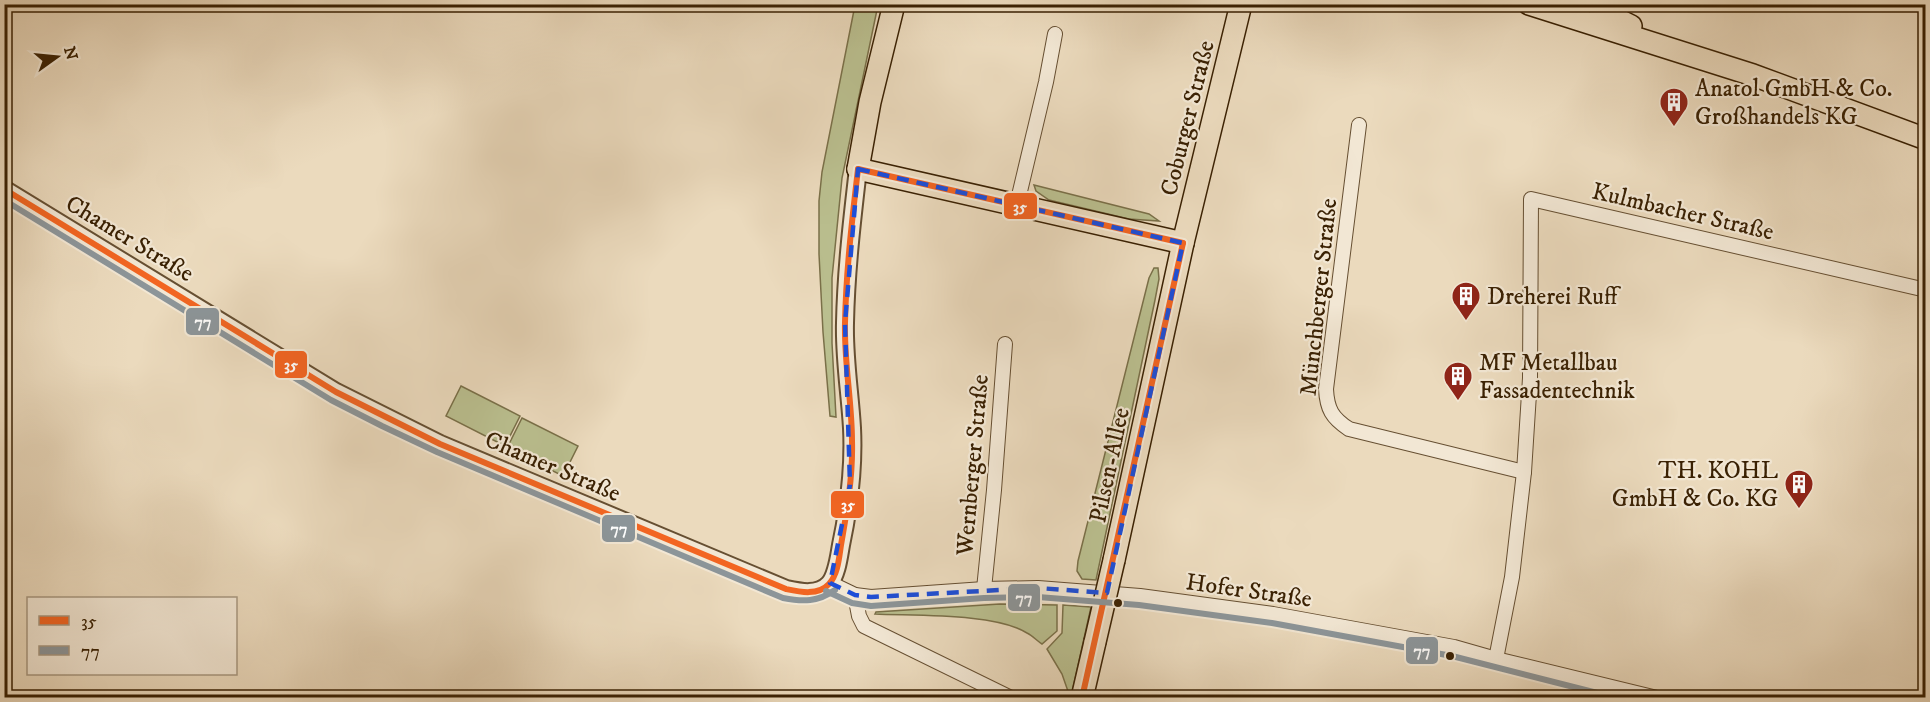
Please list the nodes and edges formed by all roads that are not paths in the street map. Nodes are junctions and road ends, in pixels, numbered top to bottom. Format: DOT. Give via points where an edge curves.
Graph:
graph roads {
  1 [pos="894,4"];
  2 [pos="1241,4"];
  3 [pos="1529,4"];
  4 [pos="1596,4"];
  5 [pos="1055,34"];
  6 [pos="1682,52"];
  7 [pos="1359,125"];
  8 [pos="1926,139"];
  9 [pos="858,169"];
  10 [pos="4,189"];
  11 [pos="1017,204"];
  12 [pos="1183,243"];
  13 [pos="1926,290"];
  14 [pos="1005,344"];
  15 [pos="1524,472"];
  16 [pos="830,583"];
  17 [pos="984,589"];
  18 [pos="855,596"];
  19 [pos="1496,659"];
  20 [pos="1011,698"];
  21 [pos="1082,698"];
  22 [pos="1657,698"];
  1 -- 9 [label="main road"];
  2 -- 12 [label="main road, Coburger Straße"];
  3 -- 6 [label="main road"];
  4 -- 6 [label="main road" via="1609,15"];
  5 -- 11 [label="street"];
  6 -- 8 [label="main road"];
  7 -- 15 [label="street, Münchberger Straße" via="1326,389 1331,414 1349,429"];
  9 -- 11 [label="main road"];
  9 -- 16 [label="street" via="845,323 852,429 850,485 842,540"];
  10 -- 16 [label="street, Chamer Straße" via="336,392 440,444 786,589 812,592"];
  11 -- 12 [label="main road"];
  12 -- 21 [label="main road, Pilsen-Allee, bridge"];
  13 -- 15 [label="street, Kulmbacher Straße" via="1532,199 1530,378"];
  14 -- 17 [label="street, Wernberger Straße"];
  15 -- 19 [label="street, Kulmbacher Straße" via="1512,577"];
  16 -- 18 [label="street, Hofer Straße"];
  17 -- 18 [label="street, Hofer Straße"];
  17 -- 19 [label="street, Hofer Straße" via="1105,593 1273,614 1454,647"];
  18 -- 20 [label="street" via="864,626"];
  19 -- 22 [label="street, Hofer Straße"];
}
